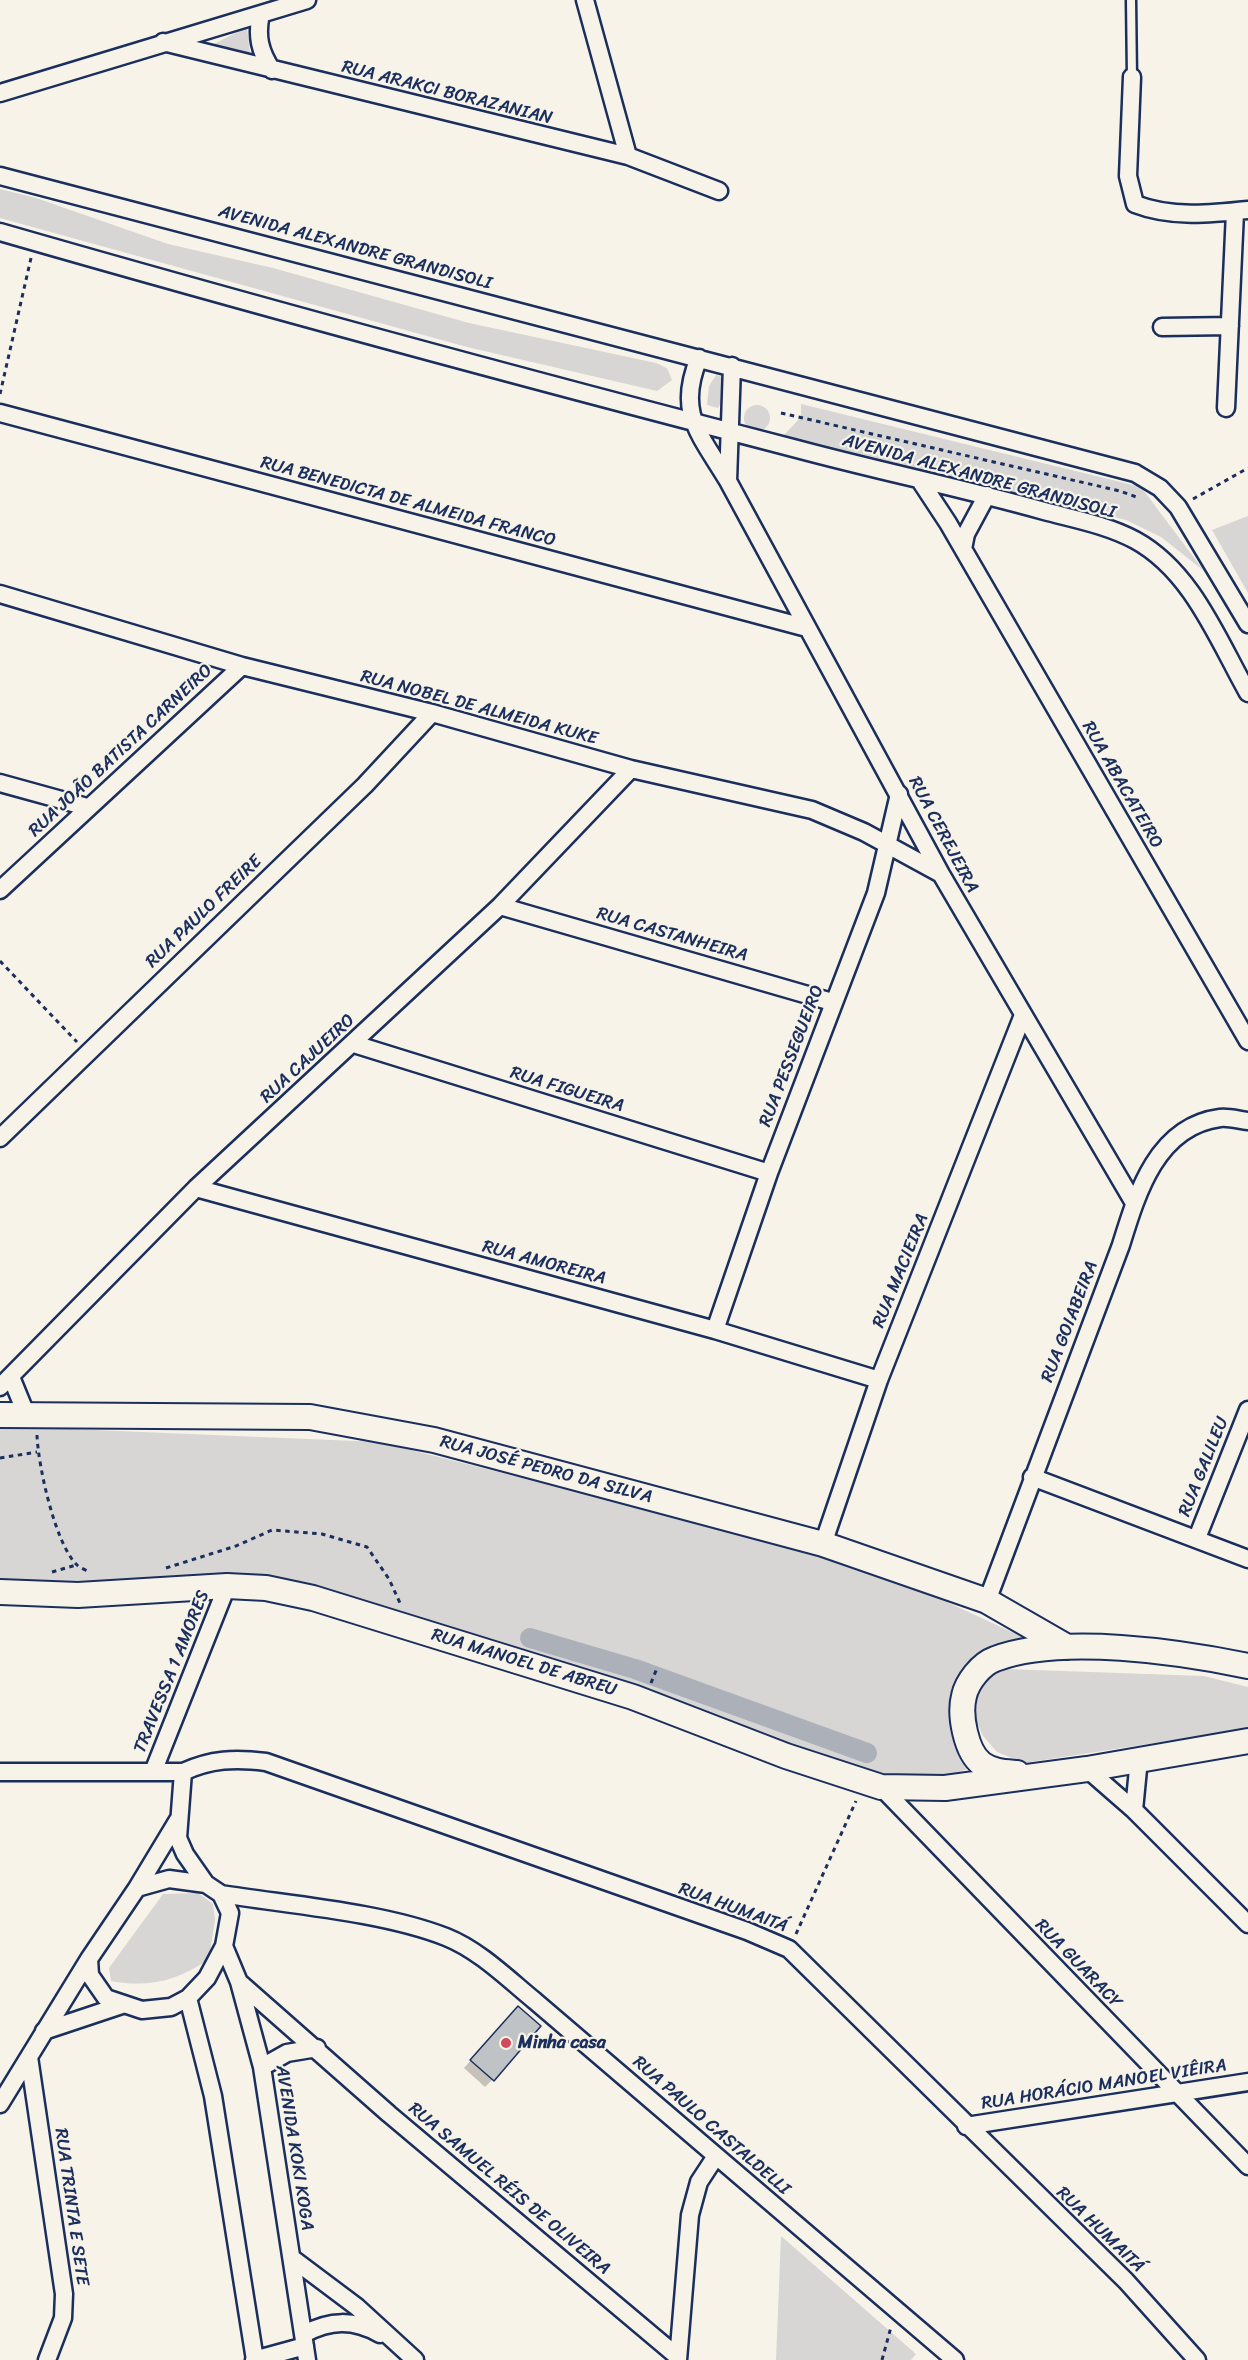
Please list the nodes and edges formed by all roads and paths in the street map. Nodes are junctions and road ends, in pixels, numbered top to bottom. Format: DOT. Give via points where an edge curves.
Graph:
graph roads {
  1 [pos="306,0"];
  2 [pos="585,0"];
  3 [pos="1131,0"];
  4 [pos="261,14"];
  5 [pos="163,42"];
  6 [pos="272,70"];
  7 [pos="1132,77"];
  8 [pos="0,93"];
  9 [pos="628,156"];
  10 [pos="0,177"];
  11 [pos="719,191"];
  12 [pos="1242,211"];
  13 [pos="0,232"];
  14 [pos="35,243"];
  15 [pos="1230,326"];
  16 [pos="1162,327"];
  17 [pos="699,358"];
  18 [pos="732,366"];
  19 [pos="0,394"];
  20 [pos="1226,408"];
  21 [pos="0,413"];
  22 [pos="781,413"];
  23 [pos="693,423"];
  24 [pos="731,432"];
  25 [pos="1248,468"];
  26 [pos="728,481"];
  27 [pos="921,482"];
  28 [pos="987,495"];
  29 [pos="1142,498"];
  30 [pos="1178,507"];
  31 [pos="963,549"];
  32 [pos="0,594"];
  33 [pos="1248,624"];
  34 [pos="807,628"];
  35 [pos="242,666"];
  36 [pos="1248,693"];
  37 [pos="432,713"];
  38 [pos="632,770"];
  39 [pos="0,783"];
  40 [pos="899,794"];
  41 [pos="87,807"];
  42 [pos="886,846"];
  43 [pos="941,874"];
  44 [pos="0,890"];
  45 [pos="500,906"];
  46 [pos="0,961"];
  47 [pos="832,1002"];
  48 [pos="1023,1015"];
  49 [pos="1248,1041"];
  50 [pos="354,1044"];
  51 [pos="87,1052"];
  52 [pos="1248,1121"];
  53 [pos="0,1138"];
  54 [pos="769,1173"];
  55 [pos="196,1188"];
  56 [pos="1134,1203"];
  57 [pos="715,1330"];
  58 [pos="879,1380"];
  59 [pos="5,1382"];
  60 [pos="1248,1410"];
  61 [pos="0,1415"];
  62 [pos="32,1416"];
  63 [pos="38,1452"];
  64 [pos="0,1458"];
  65 [pos="1032,1477"];
  66 [pos="1197,1538"];
  67 [pos="823,1544"];
  68 [pos="1248,1559"];
  69 [pos="76,1565"];
  70 [pos="160,1570"];
  71 [pos="43,1572"];
  72 [pos="92,1574"];
  73 [pos="227,1587"];
  74 [pos="0,1592"];
  75 [pos="987,1601"];
  76 [pos="410,1627"];
  77 [pos="1067,1647"];
  78 [pos="1248,1666"];
  79 [pos="657,1668"];
  80 [pos="649,1690"];
  81 [pos="1248,1741"];
  82 [pos="1139,1760"];
  83 [pos="1087,1769"];
  84 [pos="153,1772"];
  85 [pos="183,1772"];
  86 [pos="1,1773"];
  87 [pos="1037,1775"];
  88 [pos="873,1784"];
  89 [pos="1134,1810"];
  90 [pos="180,1816"];
  91 [pos="206,1884"];
  92 [pos="137,1888"];
  93 [pos="221,1894"];
  94 [pos="1248,1924"];
  95 [pos="224,1946"];
  96 [pos="789,1949"];
  97 [pos="89,1959"];
  98 [pos="239,1982"];
  99 [pos="188,1998"];
  100 [pos="122,2005"];
  101 [pos="44,2031"];
  102 [pos="317,2048"];
  103 [pos="28,2057"];
  104 [pos="262,2067"];
  105 [pos="1248,2082"];
  106 [pos="1176,2094"];
  107 [pos="0,2104"];
  108 [pos="966,2126"];
  109 [pos="716,2156"];
  110 [pos="1248,2166"];
  111 [pos="293,2259"];
  112 [pos="896,2310"];
  113 [pos="391,2340"];
  114 [pos="305,2347"];
  115 [pos="678,2359"];
  116 [pos="46,2360"];
  117 [pos="254,2360"];
  118 [pos="415,2360"];
  119 [pos="882,2360"];
  120 [pos="955,2360"];
  121 [pos="1197,2360"];
  1 -- 4 [label="street"];
  2 -- 9 [label="street"];
  3 -- 7 [label="lane"];
  4 -- 5 [label="street"];
  4 -- 6 [label="street" via="260,46"];
  5 -- 6 [label="street, RUA ARAKCI BORAZANIAN"];
  5 -- 8 [label="street"];
  6 -- 9 [label="street, RUA ARAKCI BORAZANIAN"];
  7 -- 12 [label="street" via="1128,176 1135,204 1158,213"];
  9 -- 11 [label="street, RUA ARAKCI BORAZANIAN"];
  10 -- 17 [label="street, AVENIDA ALEXANDRE GRANDISOLI"];
  12 -- 15 [label="street"];
  13 -- 14 [label="street, AVENIDA ALEXANDRE GRANDISOLI"];
  14 -- 19 [label="path"];
  14 -- 23 [label="street, AVENIDA ALEXANDRE GRANDISOLI"];
  15 -- 16 [label="street"];
  15 -- 20 [label="street"];
  17 -- 18 [label="street, AVENIDA ALEXANDRE GRANDISOLI"];
  17 -- 23 [label="street" via="688,393"];
  18 -- 24 [label="street"];
  18 -- 30 [label="street, AVENIDA ALEXANDRE GRANDISOLI" via="1135,473 1160,488"];
  21 -- 34 [label="street, RUA BENEDICTA DE ALMEIDA FRANCO"];
  22 -- 29 [label="path"];
  23 -- 24 [label="street, AVENIDA ALEXANDRE GRANDISOLI"];
  23 -- 26 [label="street, RUA CEREJEIRA"];
  24 -- 26 [label="street"];
  24 -- 27 [label="street, AVENIDA ALEXANDRE GRANDISOLI"];
  25 -- 30 [label="path"];
  26 -- 34 [label="street, RUA CEREJEIRA"];
  27 -- 28 [label="street, AVENIDA ALEXANDRE GRANDISOLI"];
  27 -- 31 [label="street, RUA ABACATEIRO"];
  28 -- 31 [label="street" via="969,527"];
  28 -- 36 [label="street, AVENIDA ALEXANDRE GRANDISOLI" via="1108,529 1160,556 1181,578"];
  30 -- 33 [label="street, AVENIDA ALEXANDRE GRANDISOLI"];
  31 -- 49 [label="street, RUA ABACATEIRO"];
  32 -- 35 [label="street, RUA NOBEL DE ALMEIDA KUKE"];
  34 -- 40 [label="street, RUA CEREJEIRA"];
  35 -- 37 [label="street, RUA NOBEL DE ALMEIDA KUKE"];
  35 -- 41 [label="street, RUA JOÃO BATISTA CARNEIRO"];
  37 -- 38 [label="street, RUA NOBEL DE ALMEIDA KUKE"];
  37 -- 51 [label="street, RUA PAULO FREIRE" via="365,785"];
  38 -- 42 [label="street, RUA NOBEL DE ALMEIDA KUKE" via="812,810 836,818"];
  38 -- 45 [label="street, RUA CAJUEIRO"];
  39 -- 41 [label="street"];
  40 -- 42 [label="street, RUA PESSEGUEIRO"];
  40 -- 43 [label="street, RUA CEREJEIRA"];
  41 -- 44 [label="street, RUA JOÃO BATISTA CARNEIRO"];
  42 -- 43 [label="street, RUA NOBEL DE ALMEIDA KUKE"];
  42 -- 47 [label="street, RUA PESSEGUEIRO" via="876,893"];
  43 -- 48 [label="street, RUA CEREJEIRA"];
  45 -- 47 [label="street, RUA CASTANHEIRA"];
  45 -- 50 [label="street, RUA CAJUEIRO"];
  46 -- 51 [label="path"];
  47 -- 54 [label="street, RUA PESSEGUEIRO"];
  48 -- 56 [label="street, RUA CEREJEIRA"];
  48 -- 58 [label="street, RUA MACIEIRA"];
  50 -- 54 [label="street, RUA FIGUEIRA"];
  50 -- 55 [label="street, RUA CAJUEIRO"];
  51 -- 53 [label="street, RUA PAULO FREIRE"];
  52 -- 56 [label="street, RUA GOIABEIRA" via="1222,1118 1196,1124 1152,1163"];
  54 -- 57 [label="street, RUA PESSEGUEIRO"];
  55 -- 57 [label="street, RUA AMOREIRA"];
  55 -- 59 [label="street, RUA CAJUEIRO"];
  56 -- 65 [label="street, RUA GOIABEIRA"];
  57 -- 58 [label="street, RUA AMOREIRA"];
  58 -- 67 [label="street, RUA MACIEIRA"];
  59 -- 62 [label="street, RUA CAJUEIRO"];
  60 -- 66 [label="street, RUA GALILEU"];
  61 -- 62 [label="main road, RUA JOSÉ PEDRO DA SILVA"];
  62 -- 63 [label="path"];
  62 -- 67 [label="main road, RUA JOSÉ PEDRO DA SILVA" via="310,1416 434,1440"];
  63 -- 64 [label="path"];
  63 -- 69 [label="path" via="56,1527"];
  65 -- 66 [label="street"];
  65 -- 75 [label="street, RUA GOIABEIRA"];
  66 -- 68 [label="street"];
  67 -- 75 [label="main road, RUA JOSÉ PEDRO DA SILVA"];
  69 -- 71 [label="path"];
  69 -- 72 [label="path"];
  70 -- 76 [label="path" via="272,1530 322,1534 367,1547 389,1579"];
  73 -- 74 [label="main road, RUA MANOEL DE ABREU" via="78,1595"];
  73 -- 76 [label="main road, RUA MANOEL DE ABREU" via="266,1588 313,1598"];
  73 -- 84 [label="street, TRAVESSA 1 AMORES"];
  75 -- 77 [label="main road, RUA JOSÉ PEDRO DA SILVA"];
  76 -- 88 [label="main road, RUA MANOEL DE ABREU" via="633,1697 786,1756"];
  77 -- 78 [label="main road" via="1154,1650"];
  77 -- 87 [label="main road" via="1016,1652 992,1660 974,1676 964,1696 970,1750 981,1763 993,1770"];
  79 -- 80 [label="path"];
  81 -- 82 [label="main road"];
  82 -- 83 [label="main road"];
  82 -- 89 [label="street"];
  83 -- 87 [label="main road"];
  83 -- 89 [label="street"];
  84 -- 85 [label="street"];
  84 -- 86 [label="street"];
  85 -- 90 [label="street"];
  85 -- 96 [label="street, RUA HUMAITÁ" via="222,1760 266,1762"];
  87 -- 88 [label="main road, RUA MANOEL DE ABREU" via="945,1788"];
  88 -- 96 [label="path"];
  88 -- 106 [label="street, RUA GUARACY"];
  89 -- 94 [label="street"];
  90 -- 91 [label="street" via="180,1846"];
  90 -- 92 [label="street"];
  91 -- 92 [label="street" via="169,1879"];
  91 -- 93 [label="street"];
  92 -- 97 [label="street"];
  93 -- 95 [label="street" via="230,1913"];
  93 -- 109 [label="street, RUA PAULO CASTALDELLI" via="407,1925 447,1938 475,1953 535,2001"];
  95 -- 98 [label="street, AVENIDA KOKI KOGA"];
  95 -- 99 [label="street" via="207,1978"];
  96 -- 108 [label="street, RUA HUMAITÁ"];
  97 -- 100 [label="street" via="94,1984 106,1998"];
  97 -- 101 [label="street"];
  98 -- 102 [label="street, RUA SAMUEL RÉIS DE OLIVEIRA"];
  98 -- 104 [label="street, AVENIDA KOKI KOGA"];
  99 -- 100 [label="street" via="171,2007 142,2010"];
  99 -- 117 [label="street" via="213,2096"];
  100 -- 101 [label="street"];
  101 -- 103 [label="street"];
  102 -- 104 [label="street" via="288,2053"];
  102 -- 115 [label="street, RUA SAMUEL RÉIS DE OLIVEIRA" via="389,2114"];
  103 -- 107 [label="street"];
  103 -- 116 [label="street, RUA TRINTA E SETE" via="64,2294 63,2318"];
  104 -- 111 [label="street, AVENIDA KOKI KOGA"];
  105 -- 106 [label="street, RUA HORÁCIO MANOEL VIÊIRA"];
  106 -- 108 [label="street, RUA HORÁCIO MANOEL VIÊIRA"];
  106 -- 110 [label="street, RUA GUARACY"];
  108 -- 121 [label="street, RUA HUMAITÁ" via="1126,2281"];
  109 -- 112 [label="street, RUA PAULO CASTALDELLI"];
  109 -- 115 [label="street" via="699,2182 690,2215"];
  111 -- 113 [label="street" via="327,2282"];
  111 -- 114 [label="street, AVENIDA KOKI KOGA"];
  112 -- 119 [label="path"];
  112 -- 120 [label="street, RUA PAULO CASTALDELLI"];
  113 -- 114 [label="street" via="355,2323 335,2322 319,2326"];
  113 -- 118 [label="street"];
  114 -- 117 [label="street"];
}
